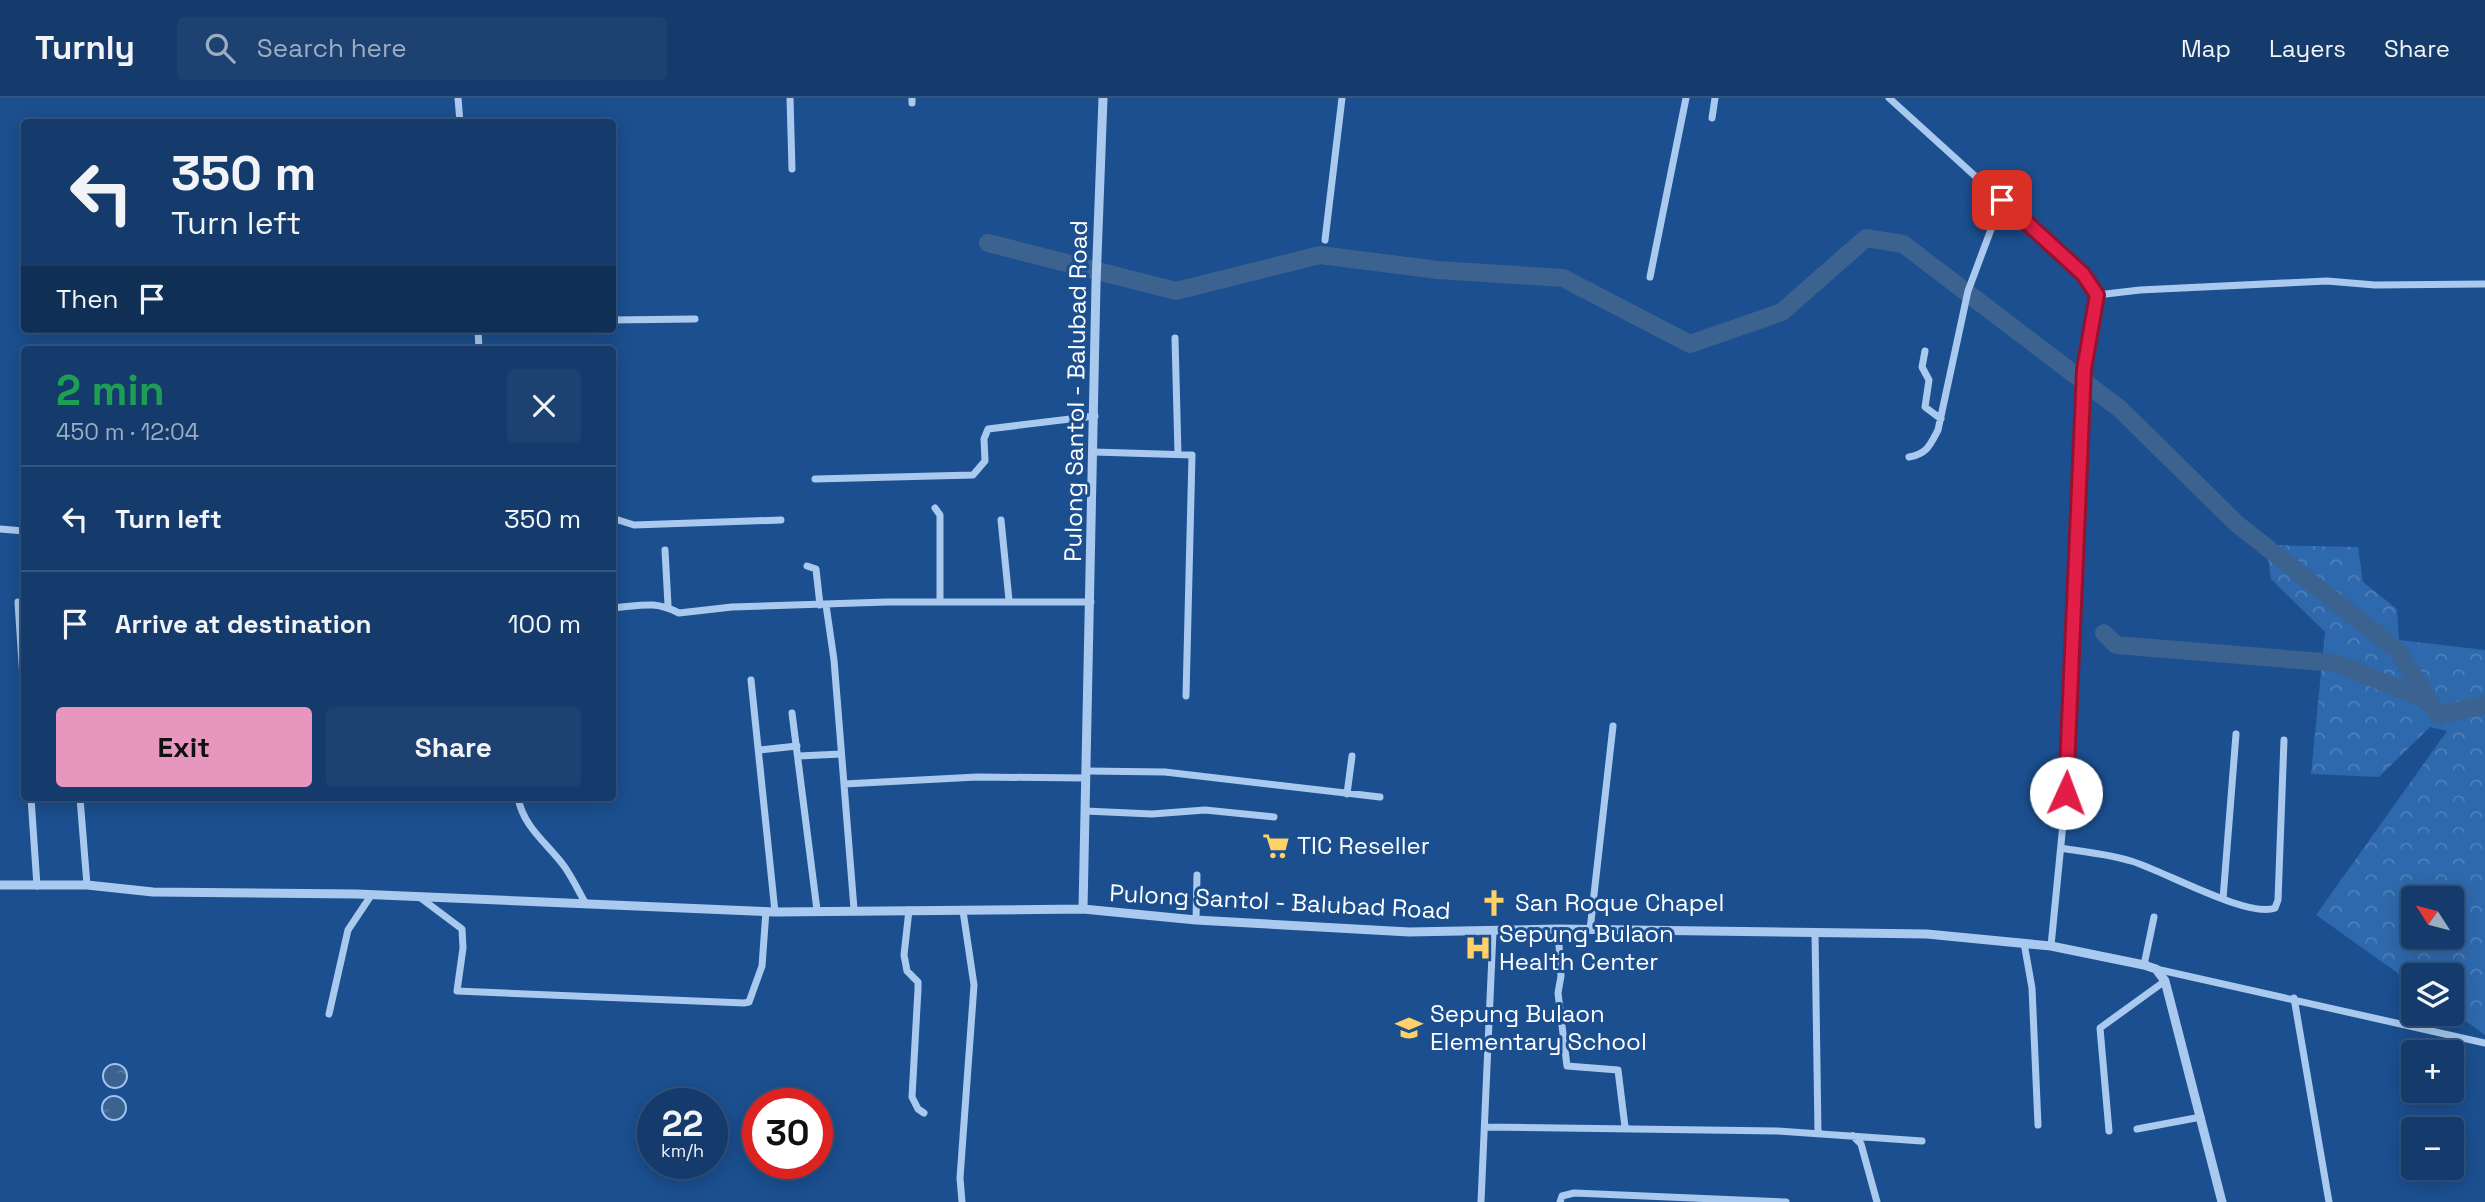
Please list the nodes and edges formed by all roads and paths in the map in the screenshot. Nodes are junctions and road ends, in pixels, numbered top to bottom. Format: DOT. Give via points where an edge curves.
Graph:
graph roads {
  1 [pos="458,98"];
  2 [pos="790,98"];
  3 [pos="1103,98"];
  4 [pos="1342,98"];
  5 [pos="1686,98"];
  6 [pos="1715,98"];
  7 [pos="1888,98"];
  8 [pos="1712,118"];
  9 [pos="460,119"];
  10 [pos="792,170"];
  11 [pos="2002,200"];
  12 [pos="1325,240"];
  13 [pos="1650,277"];
  14 [pos="2485,285"];
  15 [pos="2097,295"];
  16 [pos="695,319"];
  17 [pos="616,320"];
  18 [pos="1175,338"];
  19 [pos="1925,351"];
  20 [pos="1095,416"];
  21 [pos="1941,419"];
  22 [pos="1094,452"];
  23 [pos="1178,454"];
  24 [pos="1909,457"];
  25 [pos="815,479"];
  26 [pos="935,508"];
  27 [pos="616,519"];
  28 [pos="781,520"];
  29 [pos="1000,520"];
  30 [pos="0,529"];
  31 [pos="21,530"];
  32 [pos="665,550"];
  33 [pos="807,566"];
  34 [pos="940,600"];
  35 [pos="1009,600"];
  36 [pos="18,602"];
  37 [pos="1091,602"];
  38 [pos="668,605"];
  39 [pos="823,605"];
  40 [pos="616,608"];
  41 [pos="21,648"];
  42 [pos="751,680"];
  43 [pos="1186,695"];
  44 [pos="792,713"];
  45 [pos="1613,726"];
  46 [pos="2236,734"];
  47 [pos="2284,740"];
  48 [pos="797,746"];
  49 [pos="759,750"];
  50 [pos="841,754"];
  51 [pos="799,755"];
  52 [pos="1352,756"];
  53 [pos="1087,774"];
  54 [pos="844,784"];
  55 [pos="1347,794"];
  56 [pos="1380,797"];
  57 [pos="31,801"];
  58 [pos="80,801"];
  59 [pos="519,801"];
  60 [pos="1085,811"];
  61 [pos="1274,817"];
  62 [pos="2061,848"];
  63 [pos="1197,875"];
  64 [pos="0,885"];
  65 [pos="87,885"];
  66 [pos="37,886"];
  67 [pos="370,897"];
  68 [pos="422,899"];
  69 [pos="2223,899"];
  70 [pos="586,904"];
  71 [pos="854,909"];
  72 [pos="1083,909"];
  73 [pos="817,910"];
  74 [pos="909,910"];
  75 [pos="771,911"];
  76 [pos="963,911"];
  77 [pos="2154,917"];
  78 [pos="1196,920"];
  79 [pos="1558,929"];
  80 [pos="1590,930"];
  81 [pos="1493,932"];
  82 [pos="1815,932"];
  83 [pos="2024,943"];
  84 [pos="2051,946"];
  85 [pos="2144,965"];
  86 [pos="2156,969"];
  87 [pos="2165,981"];
  88 [pos="2294,998"];
  89 [pos="329,1014"];
  90 [pos="2485,1043"];
  91 [pos="924,1113"];
  92 [pos="2200,1117"];
  93 [pos="2038,1125"];
  94 [pos="1485,1127"];
  95 [pos="1625,1127"];
  96 [pos="2137,1129"];
  97 [pos="2109,1131"];
  98 [pos="1818,1133"];
  99 [pos="1852,1136"];
  100 [pos="1922,1141"];
  101 [pos="962,1202"];
  102 [pos="1481,1202"];
  103 [pos="1560,1202"];
  104 [pos="1786,1202"];
  105 [pos="1877,1202"];
  106 [pos="2222,1202"];
  107 [pos="2329,1202"];
  1 -- 9 [label="street"];
  2 -- 10 [label="street"];
  3 -- 20 [label="street, Pulong Santol - Balubad Road"];
  4 -- 12 [label="street"];
  5 -- 13 [label="street"];
  6 -- 8 [label="street"];
  7 -- 11 [label="street"];
  11 -- 15 [label="street" via="2083,274"];
  11 -- 21 [label="street" via="1968,293"];
  14 -- 15 [label="street" via="2327,281"];
  15 -- 62 [label="street" via="2084,369"];
  16 -- 17 [label="street"];
  18 -- 23 [label="street"];
  19 -- 21 [label="street" via="1923,367 1929,380 1925,407"];
  20 -- 22 [label="street, Pulong Santol - Balubad Road"];
  20 -- 25 [label="street" via="988,429 985,461 974,475"];
  21 -- 24 [label="street" via="1928,449"];
  22 -- 23 [label="street"];
  22 -- 37 [label="street, Pulong Santol - Balubad Road"];
  23 -- 43 [label="street" via="1192,455"];
  26 -- 34 [label="street" via="940,515"];
  27 -- 28 [label="street" via="634,525"];
  29 -- 35 [label="street"];
  30 -- 31 [label="street"];
  32 -- 38 [label="street"];
  33 -- 39 [label="street" via="816,569"];
  34 -- 35 [label="street"];
  34 -- 39 [label="street"];
  35 -- 37 [label="street"];
  36 -- 41 [label="street"];
  37 -- 53 [label="street, Pulong Santol - Balubad Road"];
  38 -- 39 [label="street" via="679,613"];
  38 -- 40 [label="street"];
  39 -- 50 [label="street"];
  42 -- 49 [label="street"];
  44 -- 48 [label="street"];
  45 -- 80 [label="street"];
  46 -- 69 [label="street"];
  47 -- 69 [label="street" via="2275,908 2268,911"];
  48 -- 49 [label="street"];
  48 -- 51 [label="street"];
  49 -- 75 [label="street"];
  50 -- 51 [label="street"];
  50 -- 54 [label="street"];
  51 -- 73 [label="street"];
  52 -- 55 [label="street"];
  53 -- 54 [label="street"];
  53 -- 55 [label="street" via="1165,772"];
  53 -- 60 [label="street, Pulong Santol - Balubad Road"];
  54 -- 71 [label="street"];
  55 -- 56 [label="street"];
  57 -- 66 [label="street"];
  58 -- 65 [label="street"];
  59 -- 70 [label="street" via="532,830 564,866"];
  60 -- 61 [label="street" via="1152,814 1205,810"];
  60 -- 72 [label="street, Pulong Santol - Balubad Road"];
  62 -- 69 [label="street" via="2131,860"];
  62 -- 84 [label="street"];
  63 -- 78 [label="street"];
  64 -- 66 [label="street"];
  65 -- 66 [label="street"];
  65 -- 67 [label="street" via="153,892"];
  67 -- 68 [label="street"];
  67 -- 89 [label="street" via="348,930"];
  68 -- 70 [label="street"];
  68 -- 75 [label="street" via="462,929 457,991 744,1003 762,965"];
  70 -- 75 [label="street"];
  71 -- 73 [label="street"];
  71 -- 74 [label="street"];
  72 -- 76 [label="street"];
  72 -- 78 [label="street, Pulong Santol - Balubad Road"];
  73 -- 75 [label="street"];
  74 -- 76 [label="street"];
  74 -- 91 [label="street" via="904,955 907,971 918,982 912,1097"];
  76 -- 101 [label="street" via="974,985"];
  77 -- 85 [label="street"];
  78 -- 81 [label="street, Pulong Santol - Balubad Road"];
  79 -- 80 [label="street, Pulong Santol - Balubad Road"];
  79 -- 81 [label="street, Pulong Santol - Balubad Road"];
  79 -- 95 [label="street" via="1558,993 1567,1066 1618,1070"];
  80 -- 82 [label="street, Pulong Santol - Balubad Road"];
  81 -- 94 [label="street"];
  82 -- 83 [label="street, Pulong Santol - Balubad Road" via="1927,934"];
  82 -- 98 [label="street"];
  83 -- 84 [label="street, Pulong Santol - Balubad Road"];
  83 -- 93 [label="street" via="2033,1011"];
  84 -- 85 [label="street, Pulong Santol - Balubad Road"];
  85 -- 86 [label="street, Pulong Santol - Balubad Road"];
  86 -- 87 [label="street"];
  86 -- 88 [label="street"];
  87 -- 92 [label="street"];
  87 -- 97 [label="street" via="2100,1028"];
  88 -- 90 [label="street"];
  88 -- 107 [label="street"];
  92 -- 96 [label="street"];
  92 -- 106 [label="street"];
  94 -- 95 [label="street"];
  94 -- 102 [label="street"];
  95 -- 98 [label="street"];
  98 -- 99 [label="street"];
  99 -- 100 [label="street"];
  99 -- 105 [label="street" via="1861,1144"];
  103 -- 104 [label="street" via="1562,1196 1574,1193"];
}
